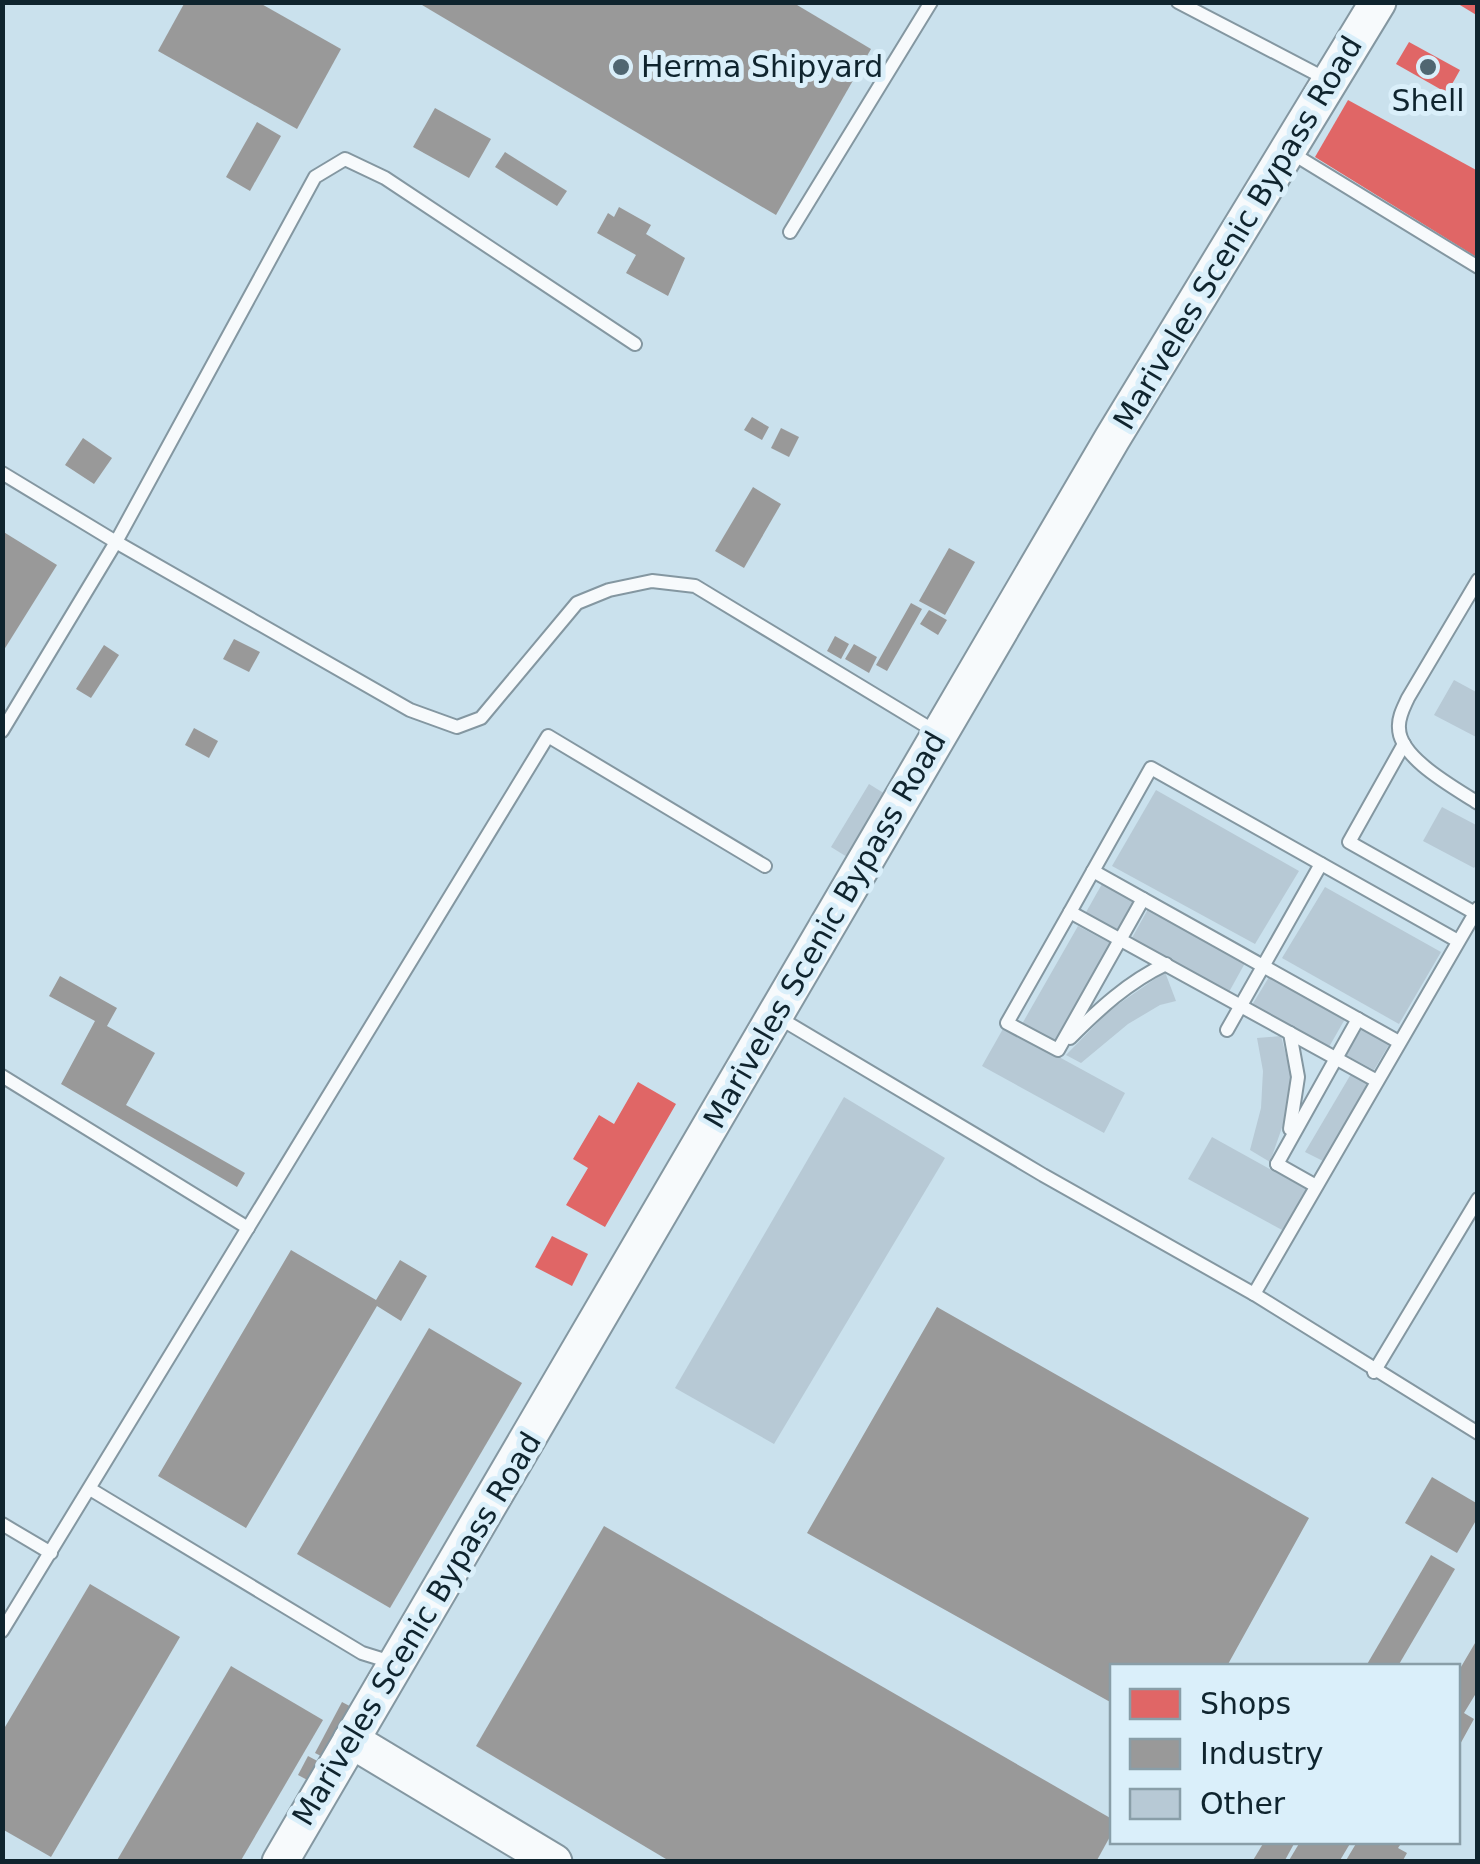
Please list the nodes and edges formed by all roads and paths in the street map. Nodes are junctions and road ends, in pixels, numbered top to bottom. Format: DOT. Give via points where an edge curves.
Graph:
graph roads {
  1 [pos="931,2"];
  2 [pos="1178,2"];
  3 [pos="1378,2"];
  4 [pos="1330,82"];
  5 [pos="1288,150"];
  6 [pos="790,232"];
  7 [pos="1478,267"];
  8 [pos="635,344"];
  9 [pos="2,474"];
  10 [pos="116,542"];
  11 [pos="1478,580"];
  12 [pos="2,731"];
  13 [pos="939,734"];
  14 [pos="1404,744"];
  15 [pos="1478,803"];
  16 [pos="1320,864"];
  17 [pos="765,866"];
  18 [pos="1093,870"];
  19 [pos="1143,899"];
  20 [pos="1476,910"];
  21 [pos="1070,912"];
  22 [pos="1121,939"];
  23 [pos="1458,941"];
  24 [pos="1166,964"];
  25 [pos="1262,965"];
  26 [pos="1240,1005"];
  27 [pos="776,1016"];
  28 [pos="1358,1019"];
  29 [pos="1226,1030"];
  30 [pos="1290,1033"];
  31 [pos="1400,1042"];
  32 [pos="1058,1050"];
  33 [pos="1335,1058"];
  34 [pos="2,1076"];
  35 [pos="1377,1082"];
  36 [pos="1276,1164"];
  37 [pos="1316,1186"];
  38 [pos="1478,1199"];
  39 [pos="248,1228"];
  40 [pos="1254,1294"];
  41 [pos="1374,1372"];
  42 [pos="1478,1434"];
  43 [pos="90,1489"];
  44 [pos="2,1524"];
  45 [pos="51,1553"];
  46 [pos="2,1631"];
  47 [pos="398,1664"];
  48 [pos="351,1740"];
  49 [pos="280,1862"];
  50 [pos="554,1862"];
  1 -- 6 [label="lane"];
  2 -- 4 [label="lane"];
  3 -- 4 [label="main road, Mariveles Scenic Bypass Road"];
  4 -- 5 [label="main road, Mariveles Scenic Bypass Road"];
  5 -- 7 [label="lane"];
  5 -- 13 [label="main road, Mariveles Scenic Bypass Road"];
  8 -- 10 [label="lane" via="345,159 315,177"];
  9 -- 10 [label="lane"];
  10 -- 12 [label="lane"];
  10 -- 13 [label="lane" via="410,710 456,727 481,718 577,603 652,581 694,586"];
  11 -- 14 [label="lane" via="1408,698 1398,732"];
  13 -- 27 [label="main road, Mariveles Scenic Bypass Road"];
  14 -- 15 [label="lane"];
  14 -- 20 [label="lane" via="1349,842"];
  16 -- 18 [label="lane" via="1151,768"];
  16 -- 23 [label="lane"];
  16 -- 25 [label="lane"];
  17 -- 39 [label="lane" via="548,736"];
  18 -- 19 [label="lane"];
  18 -- 21 [label="lane"];
  19 -- 22 [label="lane"];
  19 -- 25 [label="lane"];
  20 -- 23 [label="lane"];
  21 -- 22 [label="lane"];
  21 -- 32 [label="lane" via="1007,1023"];
  22 -- 24 [label="lane"];
  22 -- 32 [label="lane"];
  23 -- 31 [label="lane"];
  24 -- 26 [label="lane"];
  24 -- 32 [label="lane" via="1103,1005"];
  25 -- 26 [label="lane"];
  25 -- 28 [label="lane"];
  26 -- 29 [label="lane"];
  26 -- 30 [label="lane"];
  27 -- 40 [label="lane"];
  27 -- 47 [label="main road, Mariveles Scenic Bypass Road"];
  28 -- 31 [label="lane"];
  28 -- 33 [label="lane"];
  30 -- 33 [label="lane"];
  30 -- 36 [label="lane" via="1298,1077 1294,1116"];
  31 -- 35 [label="lane"];
  33 -- 35 [label="lane"];
  33 -- 36 [label="lane"];
  34 -- 39 [label="lane"];
  35 -- 37 [label="lane"];
  36 -- 37 [label="lane"];
  37 -- 40 [label="lane"];
  38 -- 41 [label="lane"];
  39 -- 43 [label="lane"];
  40 -- 41 [label="lane"];
  41 -- 42 [label="lane"];
  43 -- 45 [label="lane"];
  43 -- 47 [label="lane" via="362,1653"];
  44 -- 45 [label="lane"];
  45 -- 46 [label="lane"];
  47 -- 48 [label="main road, Mariveles Scenic Bypass Road"];
  48 -- 49 [label="main road, Mariveles Scenic Bypass Road"];
  48 -- 50 [label="main road"];
}
